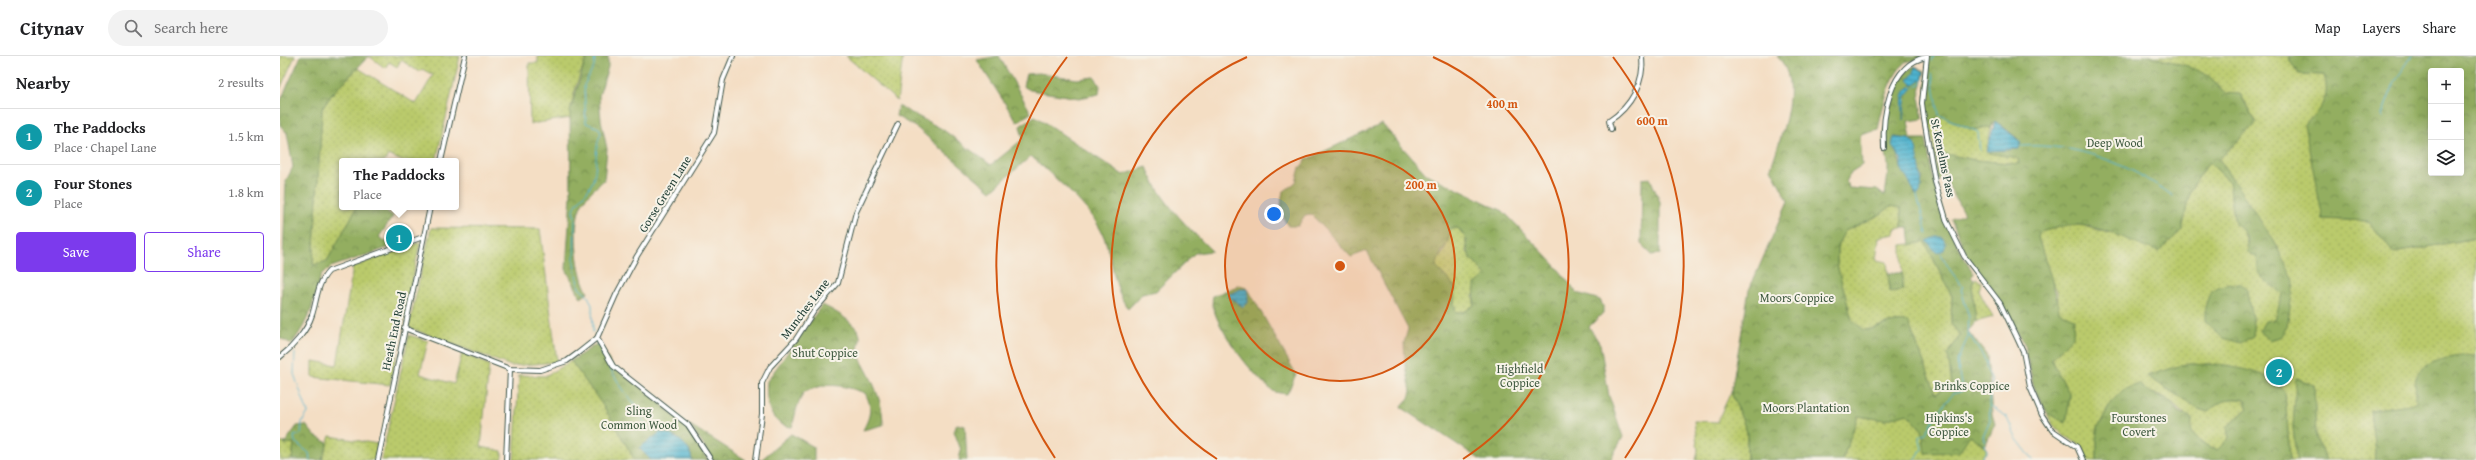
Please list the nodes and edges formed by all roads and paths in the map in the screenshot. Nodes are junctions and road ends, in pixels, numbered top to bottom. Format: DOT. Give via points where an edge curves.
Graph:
graph roads {
  1 [pos="465,56"];
  2 [pos="733,56"];
  3 [pos="1642,56"];
  4 [pos="1927,57"];
  5 [pos="898,124"];
  6 [pos="1611,129"];
  7 [pos="1884,148"];
  8 [pos="442,158"];
  9 [pos="429,210"];
  10 [pos="423,238"];
  11 [pos="404,328"];
  12 [pos="597,338"];
  13 [pos="280,357"];
  14 [pos="510,369"];
  15 [pos="378,460"];
  16 [pos="506,460"];
  17 [pos="711,460"];
  18 [pos="756,460"];
  19 [pos="2083,460"];
  1 -- 8 [label="street"];
  2 -- 12 [label="street, Gorse Green Lane" via="723,80 714,133 637,256"];
  3 -- 6 [label="street" via="1643,68 1636,92 1620,114 1609,121"];
  4 -- 7 [label="street" via="1911,63 1899,75 1887,105"];
  4 -- 19 [label="street, St Kenelms Pass" via="1922,103 1924,119 1935,182 1948,222 1964,256 2000,303 2022,351 2030,387 2042,415 2052,430 2077,447"];
  5 -- 18 [label="street, Munches Lane" via="856,212 838,283 814,311 796,339 770,367 762,383 762,414"];
  9 -- 10 [label="street, Heath End Road"];
  10 -- 11 [label="street, Heath End Road"];
  10 -- 13 [label="street" via="329,271 322,282 307,326 292,347"];
  11 -- 14 [label="street"];
  11 -- 15 [label="street, Heath End Road"];
  12 -- 14 [label="street" via="567,361 540,370"];
  12 -- 17 [label="street" via="613,366 688,426"];
  14 -- 16 [label="street"];
}
